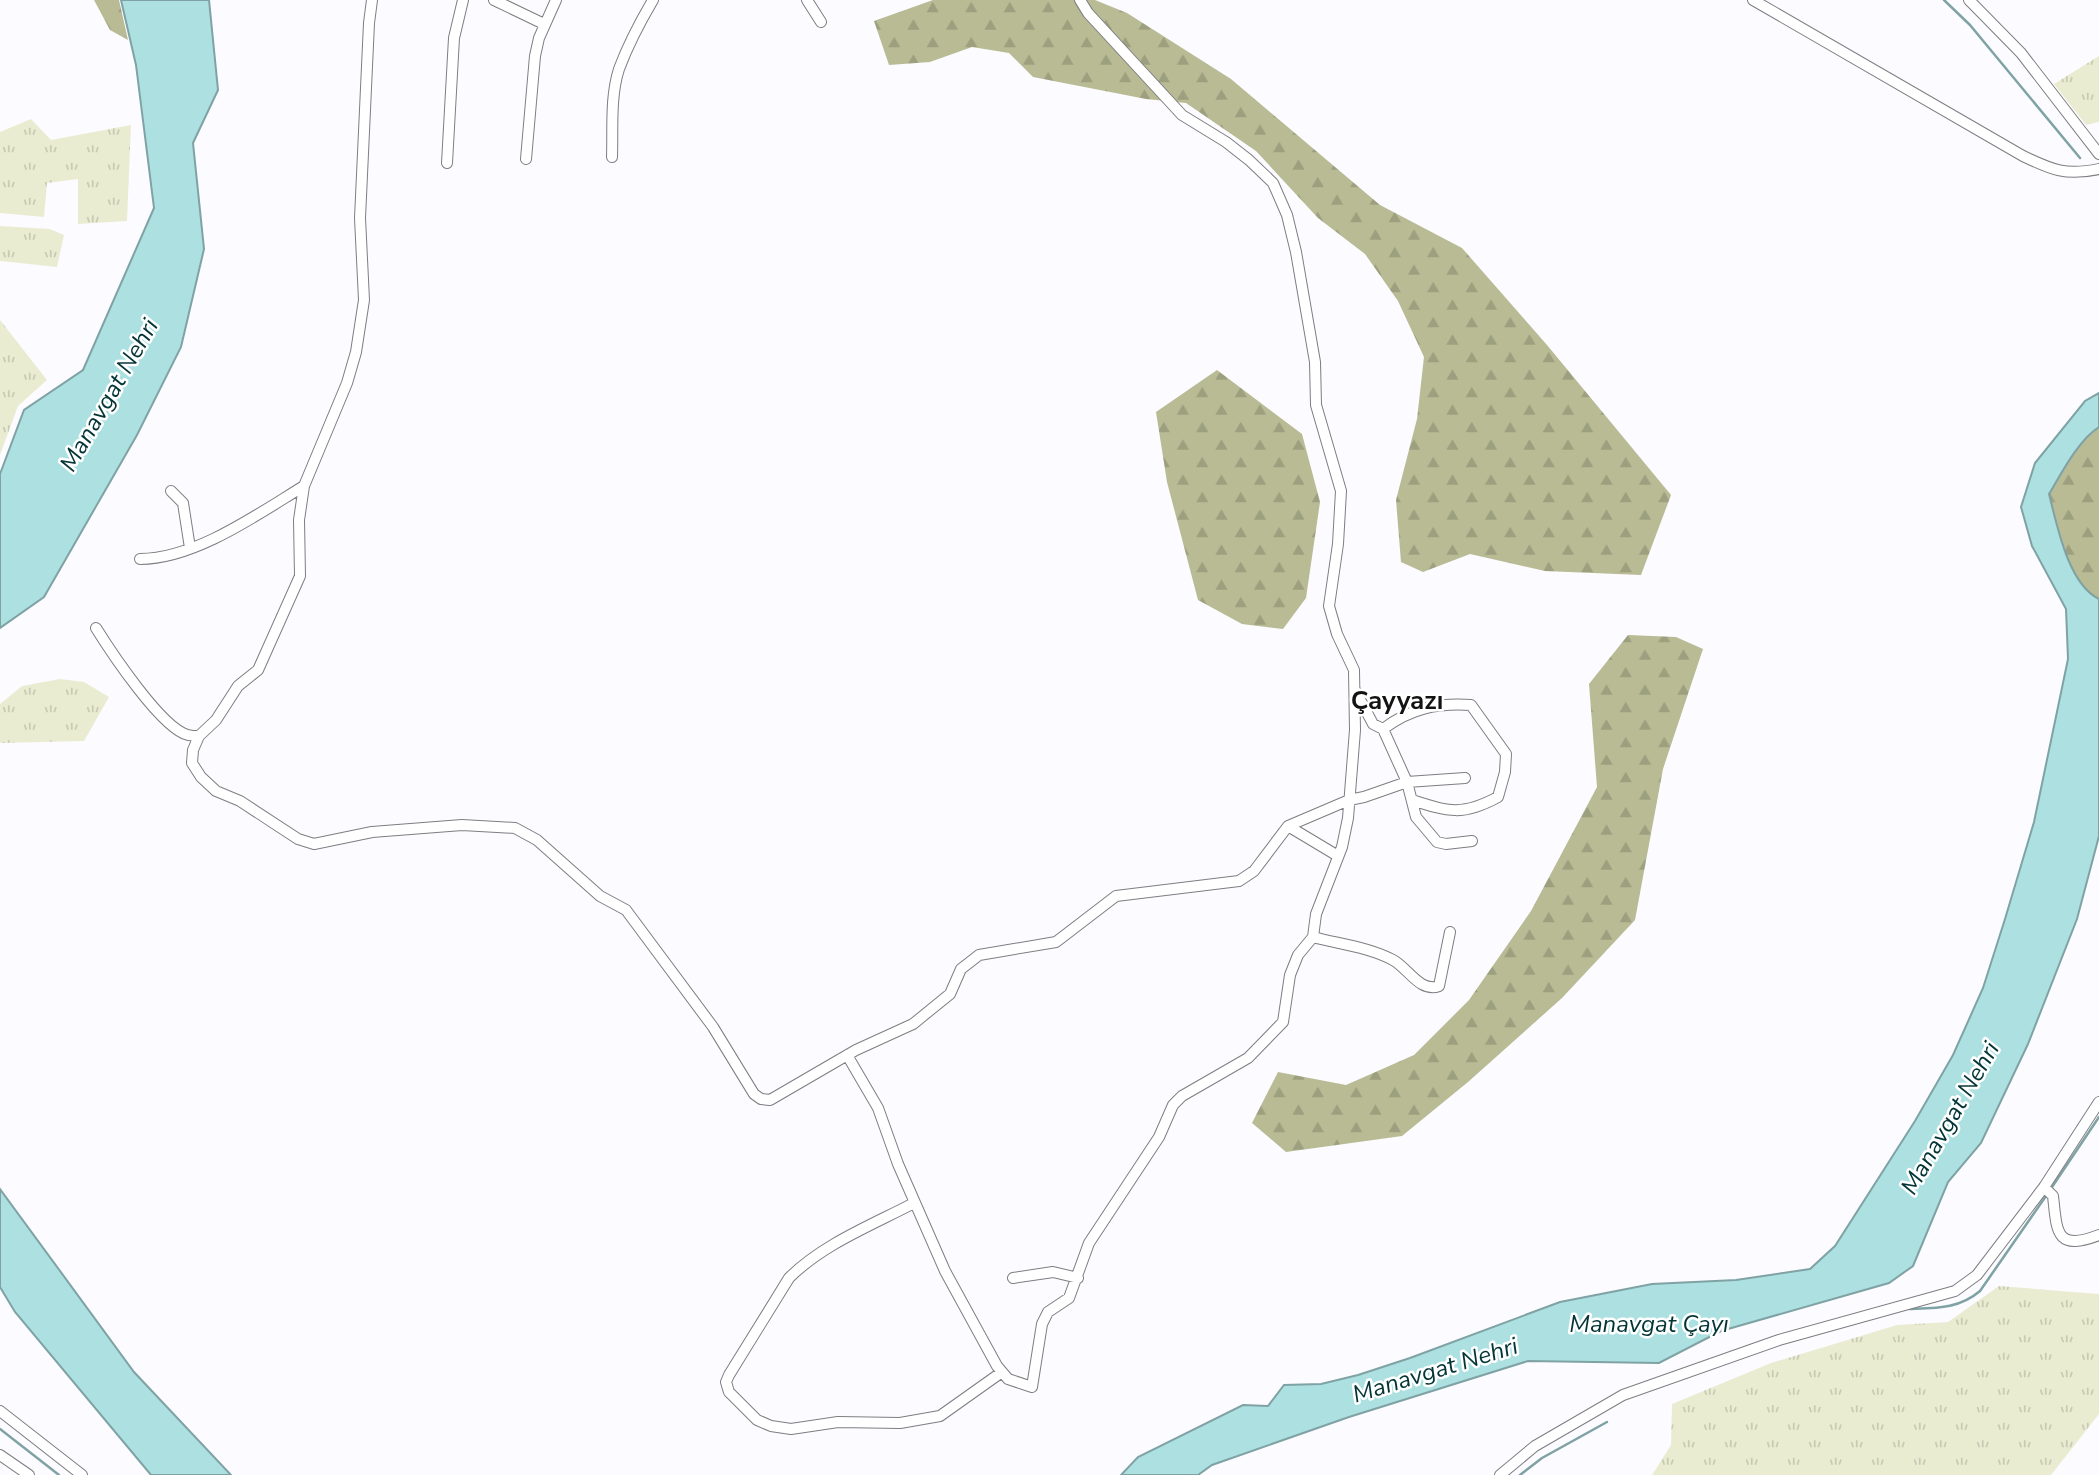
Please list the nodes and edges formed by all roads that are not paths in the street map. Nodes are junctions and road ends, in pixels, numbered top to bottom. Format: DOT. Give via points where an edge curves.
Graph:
graph roads {
  1 [pos="372,0"];
  2 [pos="463,0"];
  3 [pos="494,0"];
  4 [pos="556,0"];
  5 [pos="653,0"];
  6 [pos="807,0"];
  7 [pos="1080,0"];
  8 [pos="1753,0"];
  9 [pos="1969,0"];
  10 [pos="821,22"];
  11 [pos="544,24"];
  12 [pos="2099,154"];
  13 [pos="612,157"];
  14 [pos="526,159"];
  15 [pos="447,163"];
  16 [pos="2099,169"];
  17 [pos="304,486"];
  18 [pos="171,491"];
  19 [pos="190,548"];
  20 [pos="140,559"];
  21 [pos="96,628"];
  22 [pos="1354,687"];
  23 [pos="1383,729"];
  24 [pos="199,736"];
  25 [pos="1465,778"];
  26 [pos="1407,782"];
  27 [pos="1349,800"];
  28 [pos="1412,800"];
  29 [pos="1288,826"];
  30 [pos="1472,841"];
  31 [pos="1338,856"];
  32 [pos="1450,932"];
  33 [pos="1313,937"];
  34 [pos="847,1055"];
  35 [pos="2099,1102"];
  36 [pos="2047,1191"];
  37 [pos="914,1203"];
  38 [pos="2099,1235"];
  39 [pos="1013,1278"];
  40 [pos="1078,1278"];
  41 [pos="1002,1372"];
  42 [pos="0,1411"];
  43 [pos="0,1455"];
  44 [pos="29,1475"];
  45 [pos="82,1475"];
  46 [pos="1500,1475"];
  1 -- 17 [label="street" via="360,218 364,300 347,383"];
  2 -- 15 [label="street" via="454,38"];
  3 -- 11 [label="street"];
  4 -- 11 [label="street"];
  5 -- 13 [label="street" via="619,71"];
  6 -- 10 [label="street"];
  7 -- 22 [label="street" via="1182,115 1226,142 1273,183 1287,215 1311,339 1316,405 1341,491 1329,606 1354,670"];
  8 -- 16 [label="street" via="2023,156 2060,172"];
  9 -- 12 [label="street" via="2021,53"];
  11 -- 14 [label="street" via="535,56"];
  17 -- 19 [label="street"];
  17 -- 24 [label="street" via="300,576 258,670 238,687"];
  18 -- 19 [label="street" via="183,503"];
  19 -- 20 [label="street"];
  21 -- 24 [label="street" via="163,718 186,735"];
  22 -- 23 [label="street" via="1373,724"];
  22 -- 27 [label="street"];
  23 -- 26 [label="street"];
  23 -- 28 [label="street" via="1429,706 1471,705 1506,754 1498,797 1485,804 1462,812"];
  24 -- 34 [label="street" via="191,764 201,777 216,791 314,844 372,832 462,825 515,828 537,840 600,896 626,910 761,1099 770,1100"];
  25 -- 26 [label="street"];
  26 -- 27 [label="street"];
  26 -- 28 [label="street"];
  27 -- 29 [label="street"];
  27 -- 31 [label="street"];
  28 -- 30 [label="street" via="1416,817 1437,842"];
  29 -- 31 [label="street"];
  29 -- 34 [label="street" via="1254,871 1239,881 1116,896 1056,942 979,955 961,969 950,994 914,1024"];
  31 -- 33 [label="street" via="1316,915"];
  32 -- 33 [label="street" via="1443,975 1435,988 1415,980 1394,961"];
  33 -- 40 [label="street" via="1298,955 1290,975 1283,1022 1248,1058 1173,1105 1159,1137 1089,1243"];
  34 -- 37 [label="street" via="878,1108"];
  35 -- 36 [label="street"];
  36 -- 38 [label="street" via="2055,1229 2062,1237 2082,1241"];
  36 -- 46 [label="street" via="1977,1275 1955,1291 1779,1340 1623,1395 1535,1446"];
  37 -- 41 [label="street" via="945,1271"];
  37 -- 41 [label="street" via="841,1240 789,1278 729,1375 729,1392 757,1420 771,1426 901,1423 940,1416"];
  39 -- 40 [label="street" via="1053,1272"];
  40 -- 41 [label="street" via="1069,1298 1048,1312 1042,1324 1032,1387 1007,1379"];
  42 -- 45 [label="street"];
  43 -- 44 [label="street"];
}
